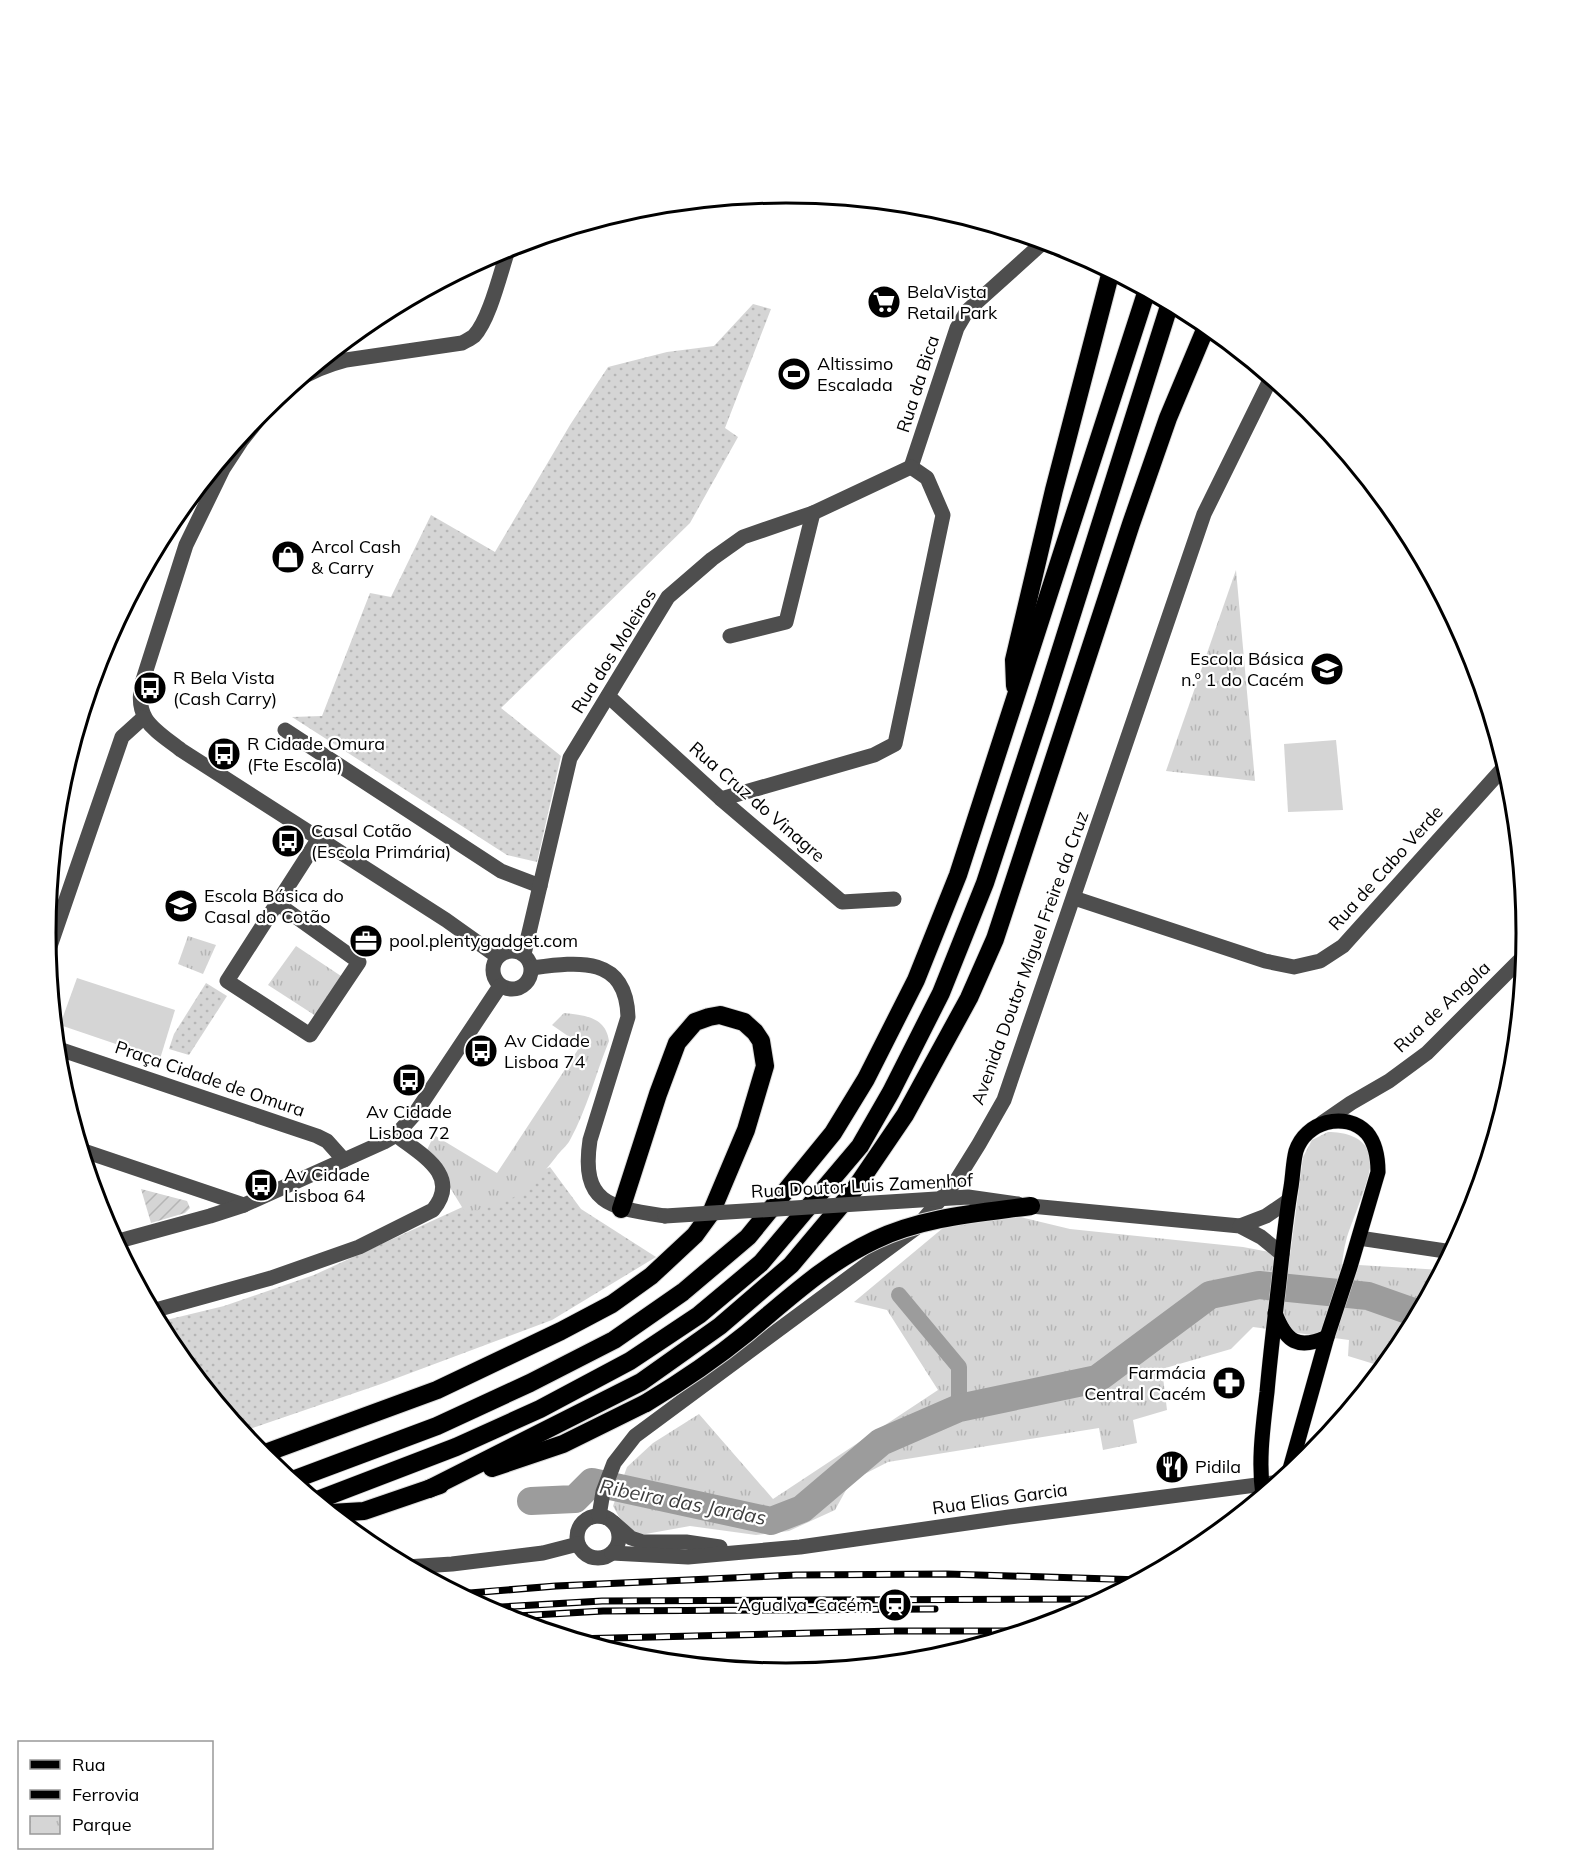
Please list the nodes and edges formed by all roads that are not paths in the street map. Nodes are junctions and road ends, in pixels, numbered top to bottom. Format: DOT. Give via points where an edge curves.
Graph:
graph roads {
  1 [pos="1037,248"];
  2 [pos="504,260"];
  3 [pos="1105,276"];
  4 [pos="1109,278"];
  5 [pos="1145,297"];
  6 [pos="1104,302"];
  7 [pos="1167,311"];
  8 [pos="1203,334"];
  9 [pos="328,365"];
  10 [pos="1268,384"];
  11 [pos="911,467"];
  12 [pos="224,468"];
  13 [pos="813,513"];
  14 [pos="730,636"];
  15 [pos="608,696"];
  16 [pos="1016,697"];
  17 [pos="143,718"];
  18 [pos="285,730"];
  19 [pos="1498,774"];
  20 [pos="721,798"];
  21 [pos="319,838"];
  22 [pos="540,886"];
  23 [pos="1074,898"];
  24 [pos="894,899"];
  25 [pos="278,904"];
  26 [pos="56,929"];
  27 [pos="524,954"];
  28 [pos="498,957"];
  29 [pos="1515,965"];
  30 [pos="532,968"];
  31 [pos="500,986"];
  32 [pos="66,1051"];
  33 [pos="1322,1123"];
  34 [pos="396,1135"];
  35 [pos="89,1153"];
  36 [pos="344,1160"];
  37 [pos="1288,1201"];
  38 [pos="244,1205"];
  39 [pos="1031,1206"];
  40 [pos="621,1209"];
  41 [pos="1240,1226"];
  42 [pos="1359,1238"];
  43 [pos="123,1240"];
  44 [pos="1444,1251"];
  45 [pos="1282,1254"];
  46 [pos="159,1309"];
  47 [pos="1275,1313"];
  48 [pos="1327,1337"];
  49 [pos="270,1451"];
  50 [pos="1293,1460"];
  51 [pos="299,1478"];
  52 [pos="429,1489"];
  53 [pos="1261,1489"];
  54 [pos="1255,1494"];
  55 [pos="323,1498"];
  56 [pos="340,1512"];
  57 [pos="600,1512"];
  58 [pos="614,1523"];
  59 [pos="578,1544"];
  60 [pos="744,1550"];
  61 [pos="612,1553"];
  62 [pos="421,1566"];
  1 -- 11 [label="street, Rua da Bica" via="967,311 957,328"];
  2 -- 9 [label="street" via="486,314 472,338 462,343"];
  3 -- 6 [label="highway"];
  4 -- 6 [label="highway"];
  5 -- 16 [label="highway"];
  6 -- 16 [label="highway" via="1014,660"];
  7 -- 55 [label="highway" via="985,883 941,993 860,1146 761,1263 699,1315 630,1361 456,1447"];
  8 -- 52 [label="highway" via="1168,418 1131,524 995,939 969,998 899,1124 854,1190 791,1265 720,1326 641,1382"];
  10 -- 23 [label="street, Avenida Doutor Miguel Freire da Cruz" via="1204,514"];
  11 -- 13 [label="street, Rua dos Moleiros"];
  11 -- 20 [label="street" via="927,478 943,515 895,744 874,755"];
  12 -- 17 [label="street" via="186,545 142,683 139,704"];
  13 -- 14 [label="street" via="786,622"];
  13 -- 15 [label="street, Rua dos Moleiros" via="743,537 668,597"];
  15 -- 20 [label="street, Rua Cruz do Vinagre"];
  15 -- 22 [label="street, Rua dos Moleiros" via="570,758"];
  16 -- 51 [label="highway" via="958,875 916,980 866,1079 833,1133 748,1237 682,1292 615,1340 437,1426"];
  17 -- 21 [label="street" via="180,750"];
  17 -- 26 [label="street" via="122,737"];
  18 -- 22 [label="street" via="501,871"];
  19 -- 23 [label="street, Rua de Cabo Verde" via="1343,946 1320,961 1294,967 1264,961"];
  20 -- 24 [label="street, Rua Cruz do Vinagre" via="842,902"];
  21 -- 25 [label="street"];
  21 -- 28 [label="street"];
  22 -- 27 [label="street, Rua dos Moleiros"];
  23 -- 57 [label="street, Avenida Doutor Miguel Freire da Cruz" via="1004,1101 956,1181 916,1228 635,1436 614,1463"];
  25 -- 25 [label="street" via="227,981 310,1035 359,962"];
  27 -- 28 [label="street" via="510,951"];
  27 -- 30 [label="street"];
  28 -- 31 [label="street" via="493,969"];
  29 -- 33 [label="street, Rua de Angola" via="1427,1053"];
  30 -- 31 [label="street" via="530,979 522,987 511,990"];
  30 -- 40 [label="street" via="566,964 595,967 612,974 622,985 628,1017 587,1161 595,1191"];
  31 -- 34 [label="street" via="414,1115"];
  32 -- 36 [label="street, Praça Cidade de Omura" via="317,1136"];
  33 -- 37 [label="main road" via="1311,1129 1297,1150"];
  33 -- 42 [label="main road" via="1337,1121 1359,1126 1378,1158 1378,1172"];
  34 -- 36 [label="street"];
  34 -- 46 [label="street" via="440,1173 444,1188 433,1210 359,1247 271,1278"];
  35 -- 38 [label="street"];
  36 -- 38 [label="street"];
  37 -- 41 [label="street" via="1266,1216"];
  37 -- 45 [label="main road"];
  38 -- 43 [label="street"];
  39 -- 40 [label="street, Rua Doutor Luis Zamenhof, bridge" via="968,1197 665,1216"];
  39 -- 41 [label="street, Rua Doutor Luis Zamenhof"];
  39 -- 52 [label="highway, bridge" via="939,1220 876,1240 824,1269 713,1360 646,1403 563,1444"];
  40 -- 49 [label="highway" via="677,1043 695,1022 709,1017 720,1015 744,1022 761,1041 764,1054 763,1078 746,1130 711,1213 695,1235 651,1276 612,1304 437,1390"];
  41 -- 45 [label="street" via="1262,1237"];
  42 -- 44 [label="street"];
  42 -- 48 [label="main road"];
  45 -- 47 [label="main road"];
  47 -- 48 [label="main road" via="1281,1328 1299,1343 1310,1344"];
  47 -- 53 [label="main road" via="1260,1453"];
  48 -- 50 [label="main road"];
  52 -- 56 [label="highway" via="364,1511"];
  54 -- 60 [label="street, Rua Elias Garcia" via="800,1547"];
  57 -- 58 [label="street"];
  57 -- 59 [label="street" via="579,1528"];
  58 -- 60 [label="street, Rua Elias Garcia" via="643,1542 686,1542"];
  58 -- 61 [label="street" via="619,1539"];
  59 -- 61 [label="street" via="589,1557"];
  59 -- 62 [label="street" via="543,1554"];
  60 -- 61 [label="street, Rua Elias Garcia" via="688,1557"];
}
